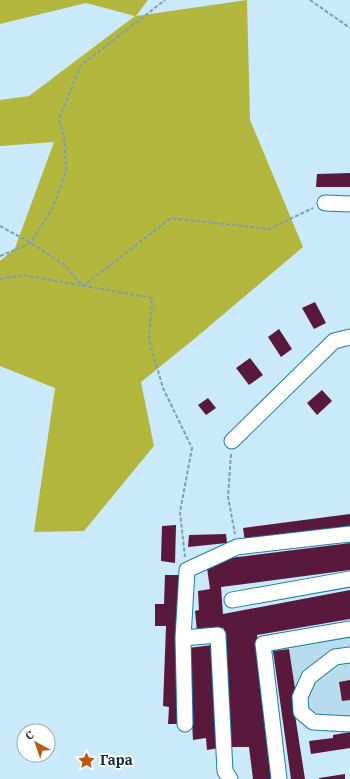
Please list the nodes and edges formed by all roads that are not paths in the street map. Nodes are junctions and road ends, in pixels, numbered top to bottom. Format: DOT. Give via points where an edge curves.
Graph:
graph roads {
  1 [pos="325,203"];
  2 [pos="350,204"];
  3 [pos="350,337"];
  4 [pos="232,441"];
  5 [pos="350,534"];
  6 [pos="350,579"];
  7 [pos="232,600"];
  8 [pos="350,629"];
  9 [pos="183,638"];
  10 [pos="350,655"];
  11 [pos="184,724"];
  12 [pos="350,724"];
  13 [pos="230,779"];
  14 [pos="279,779"];
  1 -- 2 [label="street"];
  3 -- 4 [label="street" via="334,341"];
  5 -- 9 [label="street" via="237,547 187,570"];
  6 -- 7 [label="street"];
  8 -- 14 [label="street" via="263,644"];
  9 -- 11 [label="street"];
  9 -- 13 [label="street" via="218,635 225,771"];
  10 -- 12 [label="street" via="334,657 309,677 300,697 301,712 313,722"];
}
